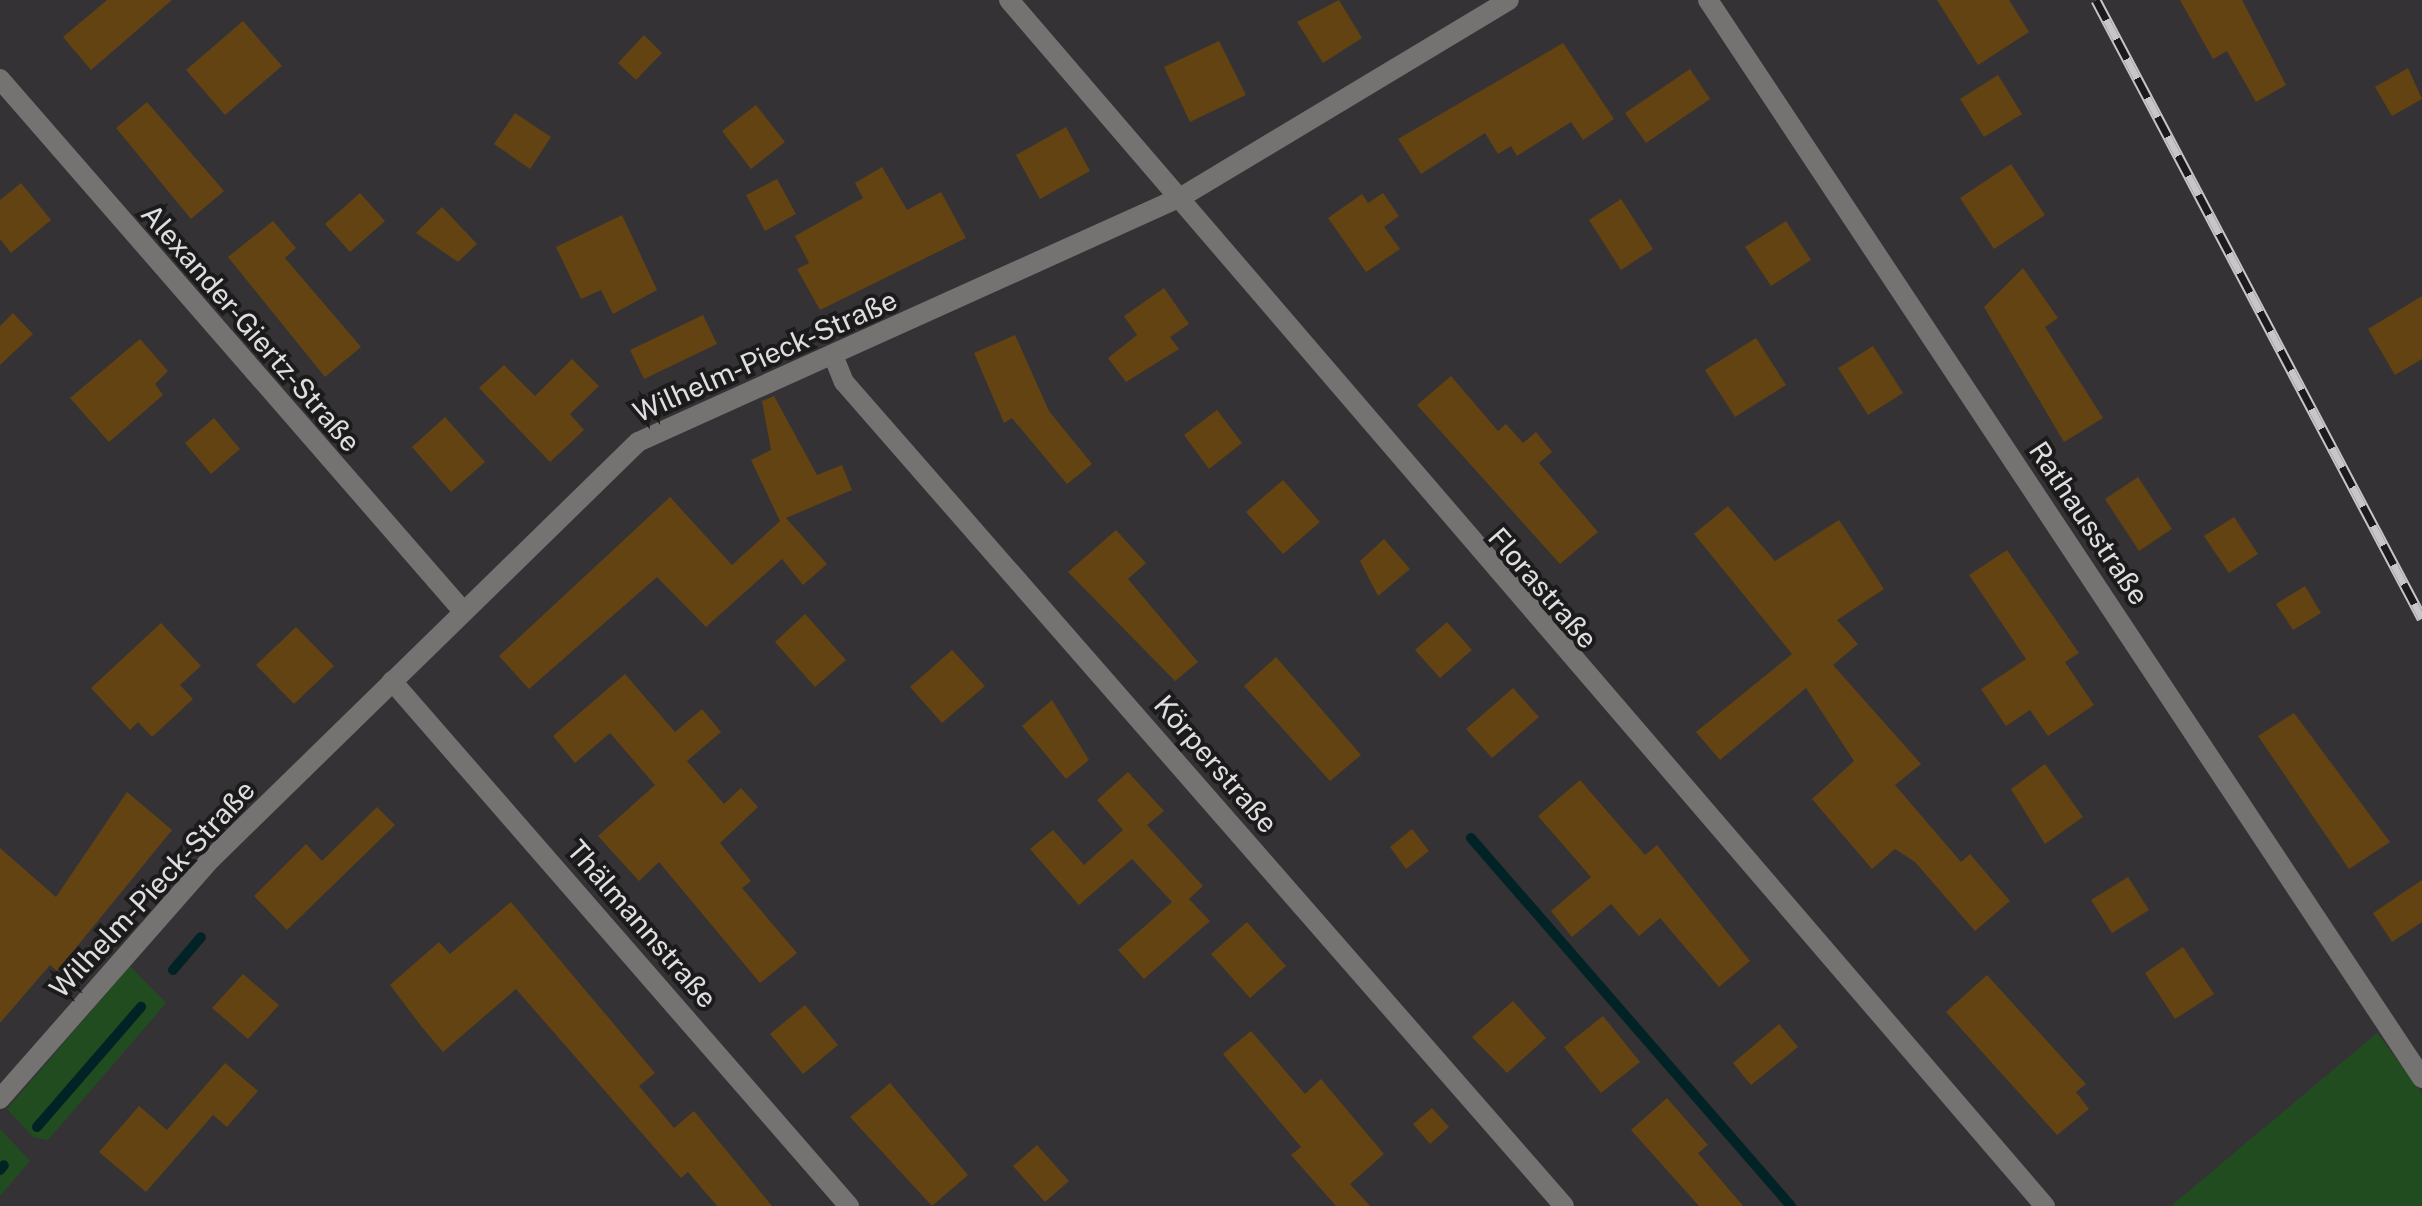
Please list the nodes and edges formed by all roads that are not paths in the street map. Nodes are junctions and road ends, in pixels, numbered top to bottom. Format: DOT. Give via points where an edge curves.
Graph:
graph roads {
  1 [pos="1009,0"];
  2 [pos="1509,0"];
  3 [pos="1708,0"];
  4 [pos="0,79"];
  5 [pos="1183,196"];
  6 [pos="833,355"];
  7 [pos="462,610"];
  8 [pos="392,680"];
  9 [pos="2422,1078"];
  10 [pos="0,1099"];
  11 [pos="849,1206"];
  12 [pos="1564,1206"];
  13 [pos="2045,1206"];
  1 -- 5 [label="street, Florastraße"];
  2 -- 5 [label="street, Wilhelm-Pieck-Straße"];
  3 -- 9 [label="street, Rathausstraße"];
  4 -- 7 [label="street, Alexander-Giertz-Straße"];
  5 -- 6 [label="street, Wilhelm-Pieck-Straße"];
  5 -- 13 [label="street, Florastraße" via="1271,314"];
  6 -- 7 [label="street, Wilhelm-Pieck-Straße" via="638,442"];
  6 -- 12 [label="street, Körperstraße" via="844,382"];
  7 -- 8 [label="street, Wilhelm-Pieck-Straße"];
  8 -- 10 [label="street, Wilhelm-Pieck-Straße" via="211,859"];
  8 -- 11 [label="street, Thälmannstraße"];
}
